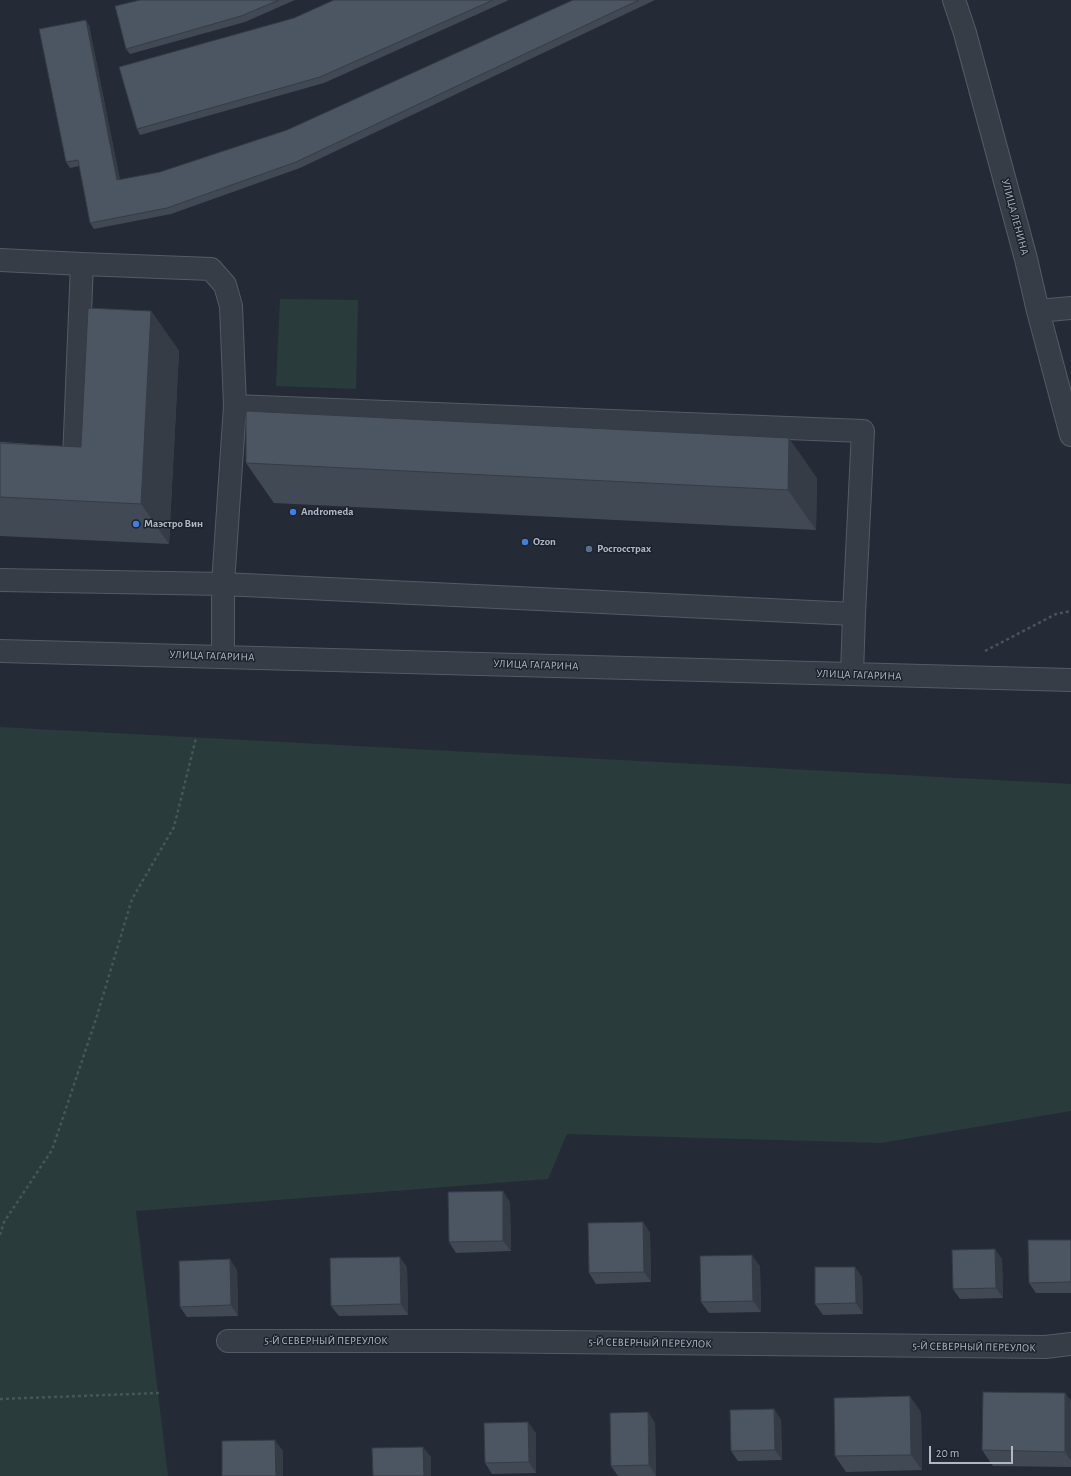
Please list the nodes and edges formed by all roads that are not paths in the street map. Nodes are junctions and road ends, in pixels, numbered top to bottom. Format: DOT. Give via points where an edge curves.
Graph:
graph roads {
  1 [pos="954,0"];
  2 [pos="0,260"];
  3 [pos="82,264"];
  4 [pos="1071,308"];
  5 [pos="1038,311"];
  6 [pos="236,406"];
  7 [pos="1071,435"];
  8 [pos="0,454"];
  9 [pos="0,580"];
  10 [pos="223,584"];
  11 [pos="854,614"];
  12 [pos="0,651"];
  13 [pos="223,657"];
  14 [pos="852,674"];
  15 [pos="1071,680"];
  16 [pos="228,1342"];
  17 [pos="1071,1344"];
  1 -- 5 [label="street, УЛИЦА ЛЕНИНА" via="965,33"];
  2 -- 3 [label="street"];
  3 -- 6 [label="street" via="210,269 225,285 231,306"];
  3 -- 8 [label="street" via="74,459"];
  4 -- 5 [label="street"];
  5 -- 7 [label="street, УЛИЦА ЛЕНИНА"];
  6 -- 10 [label="street"];
  6 -- 11 [label="street" via="863,431"];
  9 -- 10 [label="street"];
  10 -- 11 [label="street"];
  10 -- 13 [label="street"];
  11 -- 14 [label="street"];
  12 -- 13 [label="street, УЛИЦА ГАГАРИНА"];
  13 -- 14 [label="street, УЛИЦА ГАГАРИНА"];
  14 -- 15 [label="street, УЛИЦА ГАГАРИНА"];
  16 -- 17 [label="street, 5-Й СЕВЕРНЫЙ ПЕРЕУЛОК" via="462,1341 1045,1347"];
}
